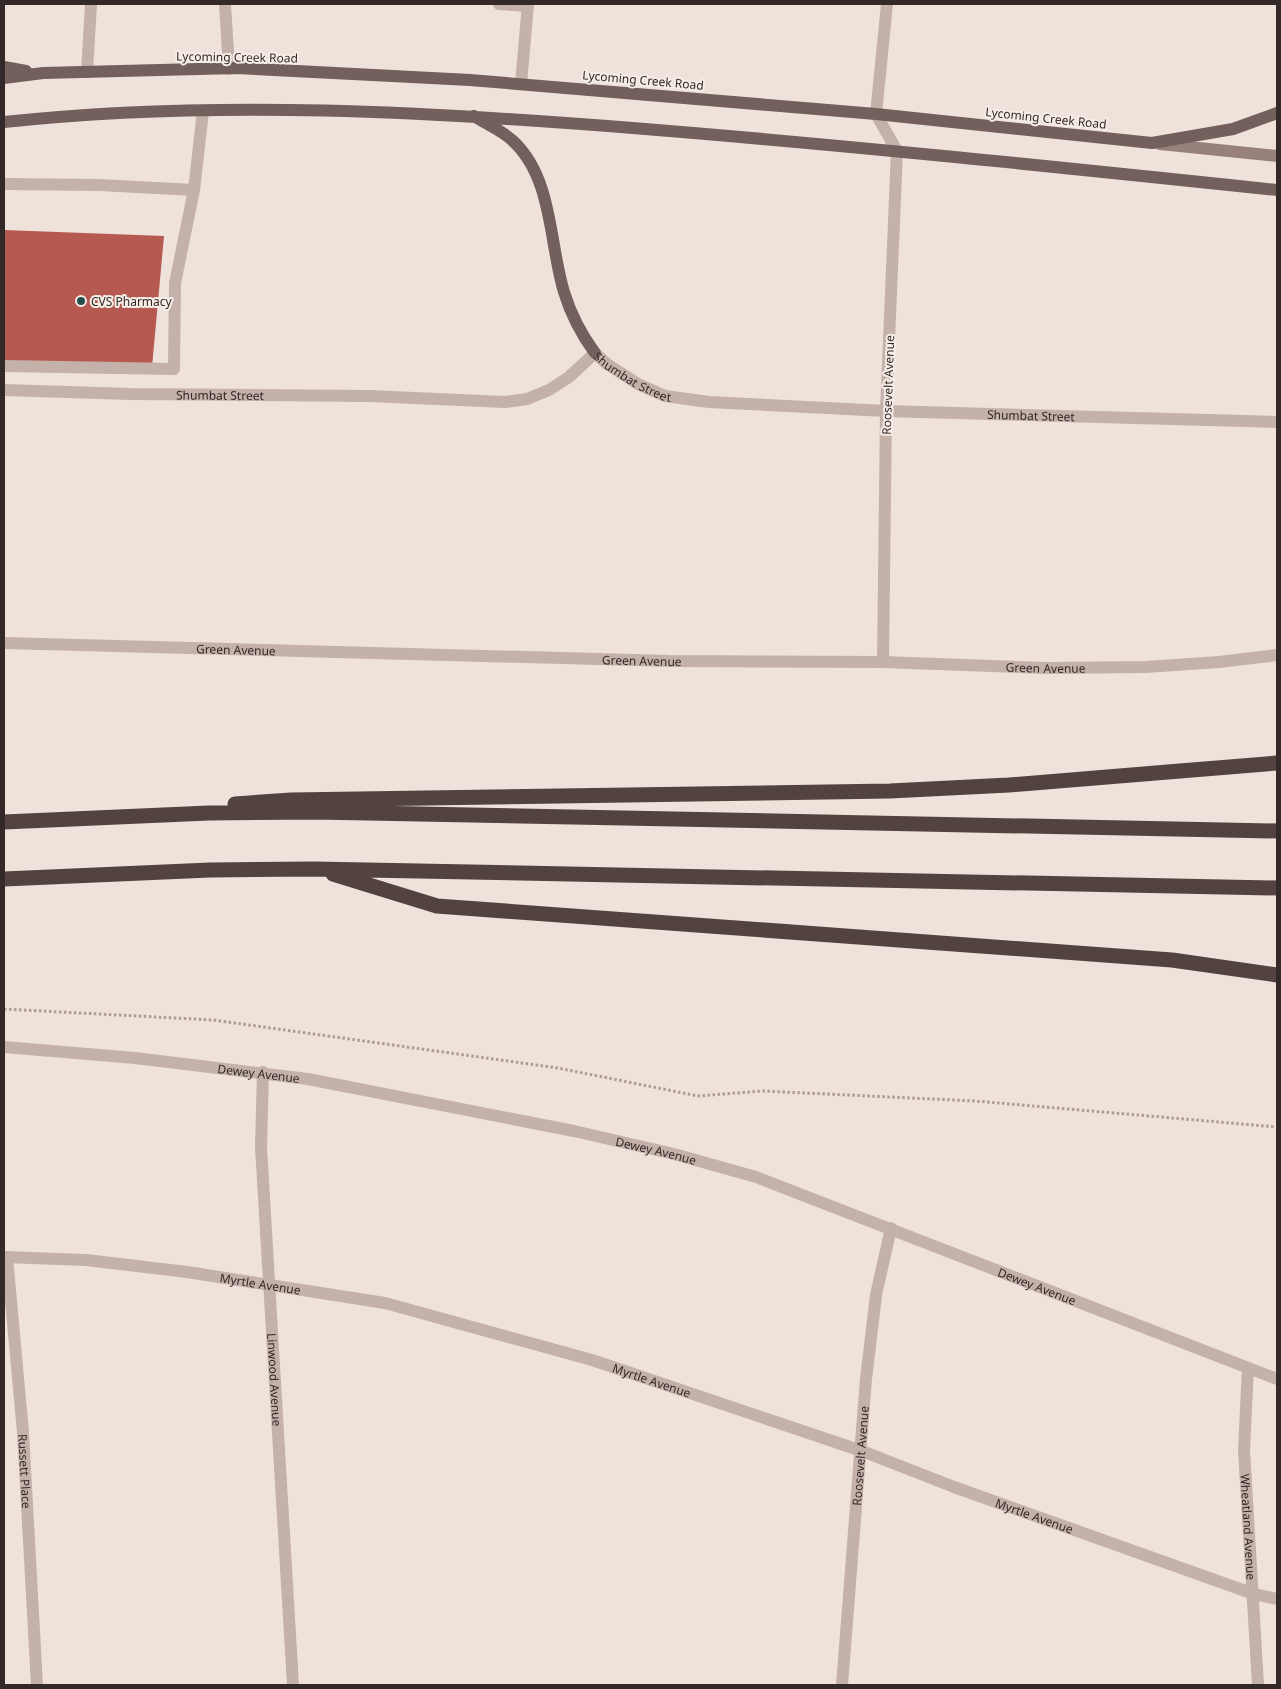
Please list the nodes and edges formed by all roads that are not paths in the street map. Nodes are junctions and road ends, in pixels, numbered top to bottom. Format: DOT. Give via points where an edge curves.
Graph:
graph roads {
  1 [pos="91,4"];
  2 [pos="225,4"];
  3 [pos="498,4"];
  4 [pos="887,4"];
  5 [pos="528,5"];
  6 [pos="4,67"];
  7 [pos="229,68"];
  8 [pos="87,72"];
  9 [pos="43,73"];
  10 [pos="4,78"];
  11 [pos="521,84"];
  12 [pos="203,111"];
  13 [pos="1277,113"];
  14 [pos="876,114"];
  15 [pos="472,115"];
  16 [pos="4,122"];
  17 [pos="1152,143"];
  18 [pos="897,151"];
  19 [pos="1277,156"];
  20 [pos="4,184"];
  21 [pos="194,190"];
  22 [pos="1277,190"];
  23 [pos="595,353"];
  24 [pos="4,366"];
  25 [pos="4,390"];
  26 [pos="886,411"];
  27 [pos="1277,422"];
  28 [pos="4,644"];
  29 [pos="1277,655"];
  30 [pos="883,662"];
  31 [pos="1277,763"];
  32 [pos="103,817"];
  33 [pos="4,822"];
  34 [pos="1277,831"];
  35 [pos="314,869"];
  36 [pos="4,879"];
  37 [pos="1277,888"];
  38 [pos="1277,976"];
  39 [pos="4,1048"];
  40 [pos="263,1072"];
  41 [pos="891,1228"];
  42 [pos="6,1257"];
  43 [pos="271,1286"];
  44 [pos="1248,1368"];
  45 [pos="1277,1378"];
  46 [pos="862,1451"];
  47 [pos="1254,1594"];
  48 [pos="1277,1599"];
  49 [pos="37,1685"];
  50 [pos="293,1685"];
  51 [pos="842,1685"];
  52 [pos="1258,1685"];
  1 -- 8 [label="street"];
  2 -- 7 [label="street"];
  3 -- 5 [label="street"];
  4 -- 14 [label="street"];
  5 -- 11 [label="street"];
  6 -- 9 [label="main road"];
  7 -- 8 [label="main road, Lycoming Creek Road"];
  7 -- 11 [label="main road, Lycoming Creek Road"];
  8 -- 9 [label="main road, Lycoming Creek Road"];
  9 -- 10 [label="main road, Lycoming Creek Road"];
  11 -- 14 [label="main road, Lycoming Creek Road"];
  12 -- 15 [label="main road" via="239,109"];
  12 -- 16 [label="main road"];
  12 -- 21 [label="street"];
  13 -- 17 [label="main road" via="1233,129"];
  14 -- 17 [label="main road, Lycoming Creek Road"];
  14 -- 18 [label="street"];
  15 -- 18 [label="main road"];
  15 -- 23 [label="main road" via="513,140 532,165 544,200 564,291 581,335"];
  17 -- 19 [label="main road, Lycoming Creek Road"];
  18 -- 22 [label="main road"];
  18 -- 26 [label="street, Roosevelt Avenue"];
  20 -- 21 [label="street"];
  21 -- 24 [label="street" via="175,283 174,369"];
  23 -- 25 [label="street, Shumbat Street" via="549,390 527,399 504,402 369,396"];
  23 -- 26 [label="street, Shumbat Street" via="638,384 665,396 709,402"];
  26 -- 27 [label="street, Shumbat Street"];
  26 -- 30 [label="street, Roosevelt Avenue"];
  28 -- 30 [label="street, Green Avenue" via="66,643 670,661"];
  29 -- 30 [label="street, Green Avenue" via="1146,667 1046,668"];
  31 -- 32 [label="highway" via="1018,785 890,791 291,800"];
  32 -- 33 [label="highway"];
  32 -- 34 [label="highway" via="315,812"];
  35 -- 36 [label="highway"];
  35 -- 37 [label="highway"];
  35 -- 38 [label="highway" via="437,906 1172,960"];
  39 -- 40 [label="street, Dewey Avenue"];
  40 -- 41 [label="street, Dewey Avenue" via="574,1131 674,1154 756,1177"];
  40 -- 43 [label="street, Linwood Avenue" via="261,1147"];
  41 -- 44 [label="street, Dewey Avenue"];
  41 -- 46 [label="street, Roosevelt Avenue" via="876,1295"];
  42 -- 43 [label="street, Myrtle Avenue" via="95,1261"];
  42 -- 49 [label="street, Russett Place" via="22,1432"];
  43 -- 46 [label="street, Myrtle Avenue" via="386,1303 592,1360"];
  43 -- 50 [label="street, Linwood Avenue"];
  44 -- 45 [label="street, Dewey Avenue"];
  44 -- 47 [label="street, Wheatland Avenue" via="1244,1450"];
  46 -- 47 [label="street, Myrtle Avenue"];
  46 -- 51 [label="street, Roosevelt Avenue"];
  47 -- 48 [label="street, Myrtle Avenue"];
  47 -- 52 [label="street, Wheatland Avenue"];
}
